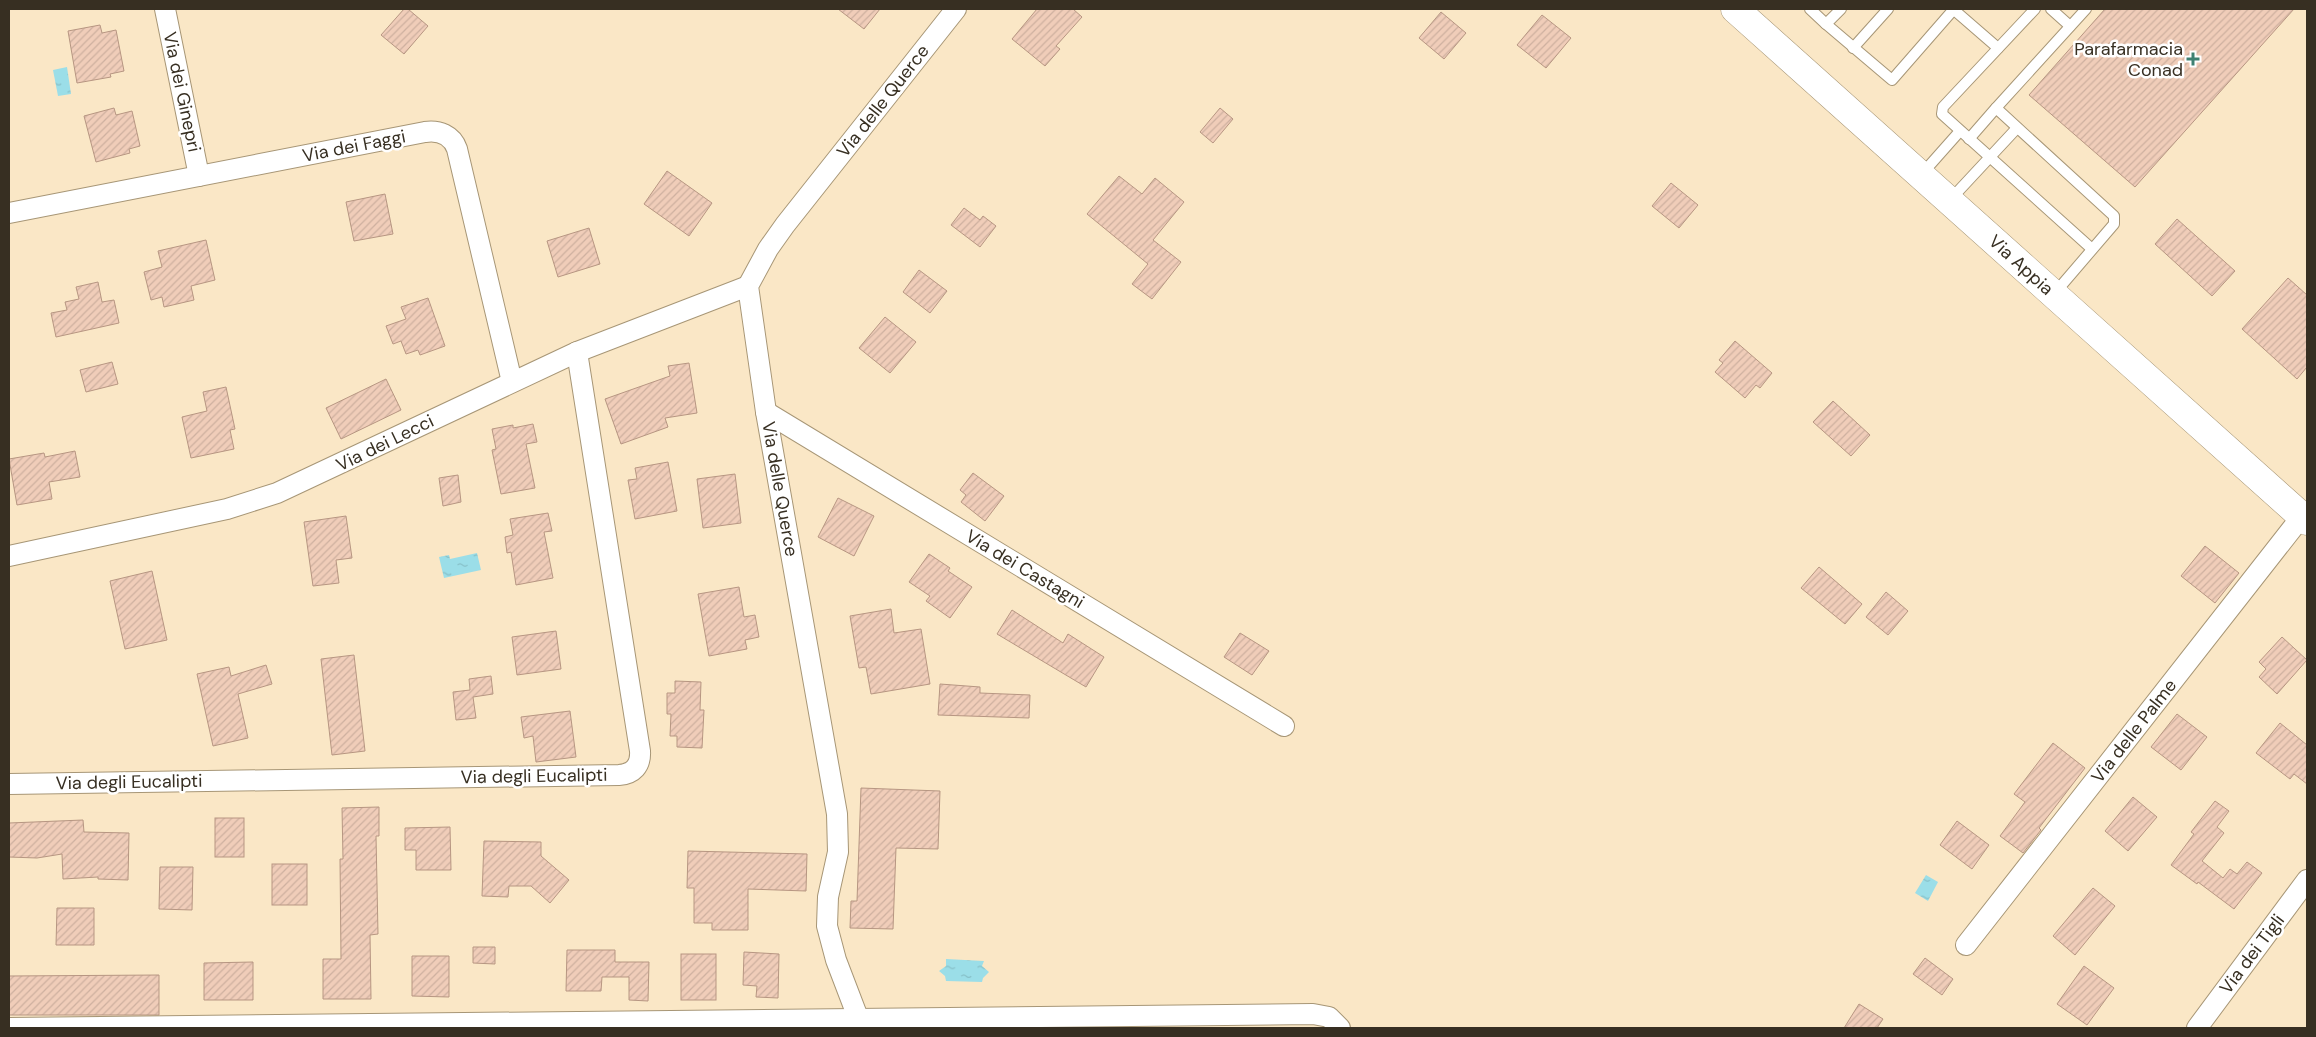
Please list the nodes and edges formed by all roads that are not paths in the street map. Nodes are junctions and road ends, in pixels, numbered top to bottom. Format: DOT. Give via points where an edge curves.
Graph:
graph roads {
  1 [pos="165,9"];
  2 [pos="956,9"];
  3 [pos="1735,9"];
  4 [pos="1810,9"];
  5 [pos="1841,9"];
  6 [pos="1888,9"];
  7 [pos="1954,9"];
  8 [pos="2035,9"];
  9 [pos="2051,9"];
  10 [pos="2086,9"];
  11 [pos="1826,24"];
  12 [pos="2070,26"];
  13 [pos="1853,48"];
  14 [pos="1998,48"];
  15 [pos="1996,108"];
  16 [pos="2017,128"];
  17 [pos="1960,131"];
  18 [pos="1969,139"];
  19 [pos="1989,159"];
  20 [pos="1920,174"];
  21 [pos="199,176"];
  22 [pos="1950,201"];
  23 [pos="9,213"];
  24 [pos="2092,249"];
  25 [pos="748,286"];
  26 [pos="2054,294"];
  27 [pos="577,352"];
  28 [pos="512,382"];
  29 [pos="766,412"];
  30 [pos="2304,518"];
  31 [pos="9,556"];
  32 [pos="1284,726"];
  33 [pos="9,784"];
  34 [pos="2307,880"];
  35 [pos="1966,946"];
  36 [pos="860,1024"];
  37 [pos="9,1028"];
  38 [pos="1340,1028"];
  39 [pos="2197,1028"];
  1 -- 21 [label="street, Via dei Ginepri"];
  2 -- 25 [label="street, Via delle Querce" via="785,225"];
  3 -- 20 [label="street, Via Appia"];
  4 -- 11 [label="lane"];
  5 -- 11 [label="lane"];
  6 -- 13 [label="lane"];
  7 -- 13 [label="lane" via="1892,80"];
  7 -- 14 [label="lane"];
  8 -- 14 [label="lane"];
  9 -- 12 [label="lane"];
  10 -- 12 [label="lane"];
  11 -- 13 [label="lane"];
  12 -- 15 [label="lane"];
  14 -- 17 [label="lane" via="1942,110 1942,114"];
  15 -- 16 [label="lane"];
  15 -- 18 [label="lane"];
  16 -- 19 [label="lane"];
  16 -- 24 [label="lane" via="2114,216 2114,224"];
  17 -- 18 [label="lane"];
  17 -- 20 [label="lane"];
  18 -- 19 [label="lane"];
  19 -- 22 [label="lane"];
  19 -- 24 [label="lane"];
  20 -- 22 [label="street, Via Appia"];
  21 -- 23 [label="street, Via dei Faggi"];
  21 -- 28 [label="street, Via dei Faggi" via="425,132 436,131 447,136 457,149"];
  22 -- 26 [label="street, Via Appia"];
  24 -- 26 [label="lane"];
  25 -- 27 [label="street, Via dei Lecci"];
  25 -- 29 [label="street, Via delle Querce"];
  26 -- 30 [label="street, Via Appia"];
  27 -- 28 [label="street, Via dei Lecci"];
  27 -- 33 [label="street, Via degli Eucalipti" via="640,751 633,771 619,775"];
  28 -- 31 [label="street, Via dei Lecci" via="264,498 227,509"];
  29 -- 32 [label="street, Via dei Castagni"];
  29 -- 36 [label="street, Via delle Querce" via="837,814 838,852 828,897 827,926"];
  30 -- 35 [label="street, Via delle Palme"];
  34 -- 39 [label="street, Via dei Tigli"];
  36 -- 37 [label="street"];
  36 -- 38 [label="street" via="1313,1014 1329,1017"];
}
